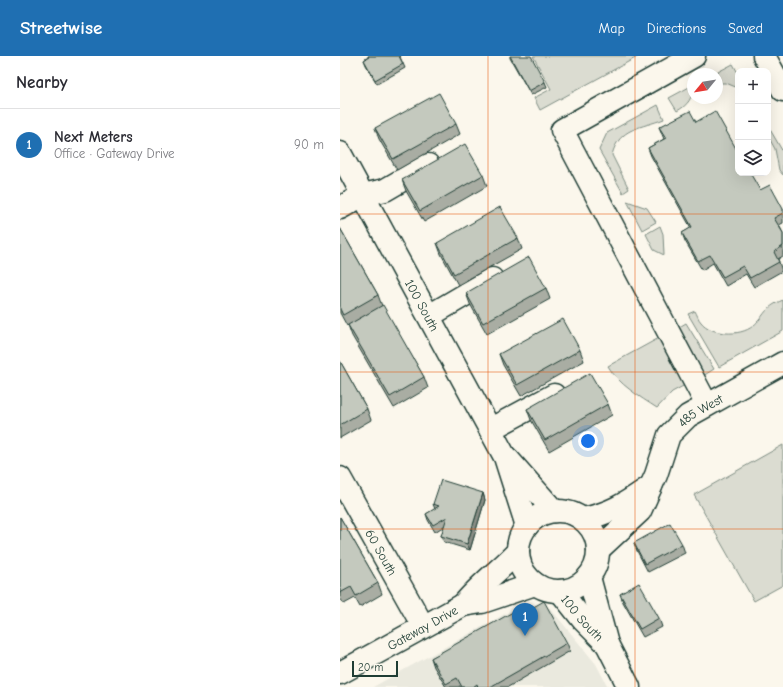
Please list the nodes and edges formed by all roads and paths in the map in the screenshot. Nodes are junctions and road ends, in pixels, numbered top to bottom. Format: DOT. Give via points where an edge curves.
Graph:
graph roads {
  1 [pos="694,56"];
  2 [pos="764,56"];
  3 [pos="783,90"];
  4 [pos="340,153"];
  5 [pos="447,155"];
  6 [pos="363,195"];
  7 [pos="340,208"];
  8 [pos="510,269"];
  9 [pos="429,316"];
  10 [pos="783,363"];
  11 [pos="570,386"];
  12 [pos="707,405"];
  13 [pos="490,429"];
  14 [pos="505,457"];
  15 [pos="340,478"];
  16 [pos="651,486"];
  17 [pos="554,511"];
  18 [pos="583,519"];
  19 [pos="527,526"];
  20 [pos="598,550"];
  21 [pos="518,551"];
  22 [pos="589,577"];
  23 [pos="535,584"];
  24 [pos="560,591"];
  25 [pos="463,604"];
  26 [pos="423,626"];
  27 [pos="607,644"];
  28 [pos="340,673"];
  29 [pos="629,687"];
  1 -- 12 [label="street" via="562,130"];
  2 -- 3 [label="street"];
  4 -- 6 [label="street, 100 South"];
  5 -- 6 [label="street" via="385,190"];
  6 -- 7 [label="street"];
  6 -- 9 [label="street, 100 South"];
  8 -- 9 [label="street"];
  9 -- 13 [label="street, 100 South"];
  10 -- 12 [label="street, 485 West"];
  11 -- 13 [label="street"];
  12 -- 16 [label="street, 485 West" via="688,416 669,435"];
  13 -- 14 [label="street, 100 South"];
  14 -- 17 [label="street, 100 South"];
  14 -- 19 [label="street, 100 South"];
  15 -- 26 [label="street, 60 South"];
  16 -- 18 [label="street" via="618,509"];
  16 -- 20 [label="street, 485 West" via="640,512"];
  17 -- 18 [label="street" via="569,513"];
  17 -- 19 [label="street" via="544,513"];
  18 -- 20 [label="street" via="596,538"];
  19 -- 21 [label="street" via="520,538"];
  20 -- 22 [label="street" via="595,569"];
  21 -- 23 [label="street" via="520,564"];
  21 -- 25 [label="street, Gateway Drive" via="475,589"];
  22 -- 24 [label="street" via="571,589"];
  22 -- 27 [label="street, 100 South"];
  23 -- 24 [label="street" via="547,590"];
  23 -- 25 [label="street, Gateway Drive" via="482,602"];
  24 -- 27 [label="street, 100 South" via="583,620"];
  25 -- 26 [label="street, Gateway Drive"];
  26 -- 28 [label="street, Gateway Drive"];
  27 -- 29 [label="street, 100 South"];
}
